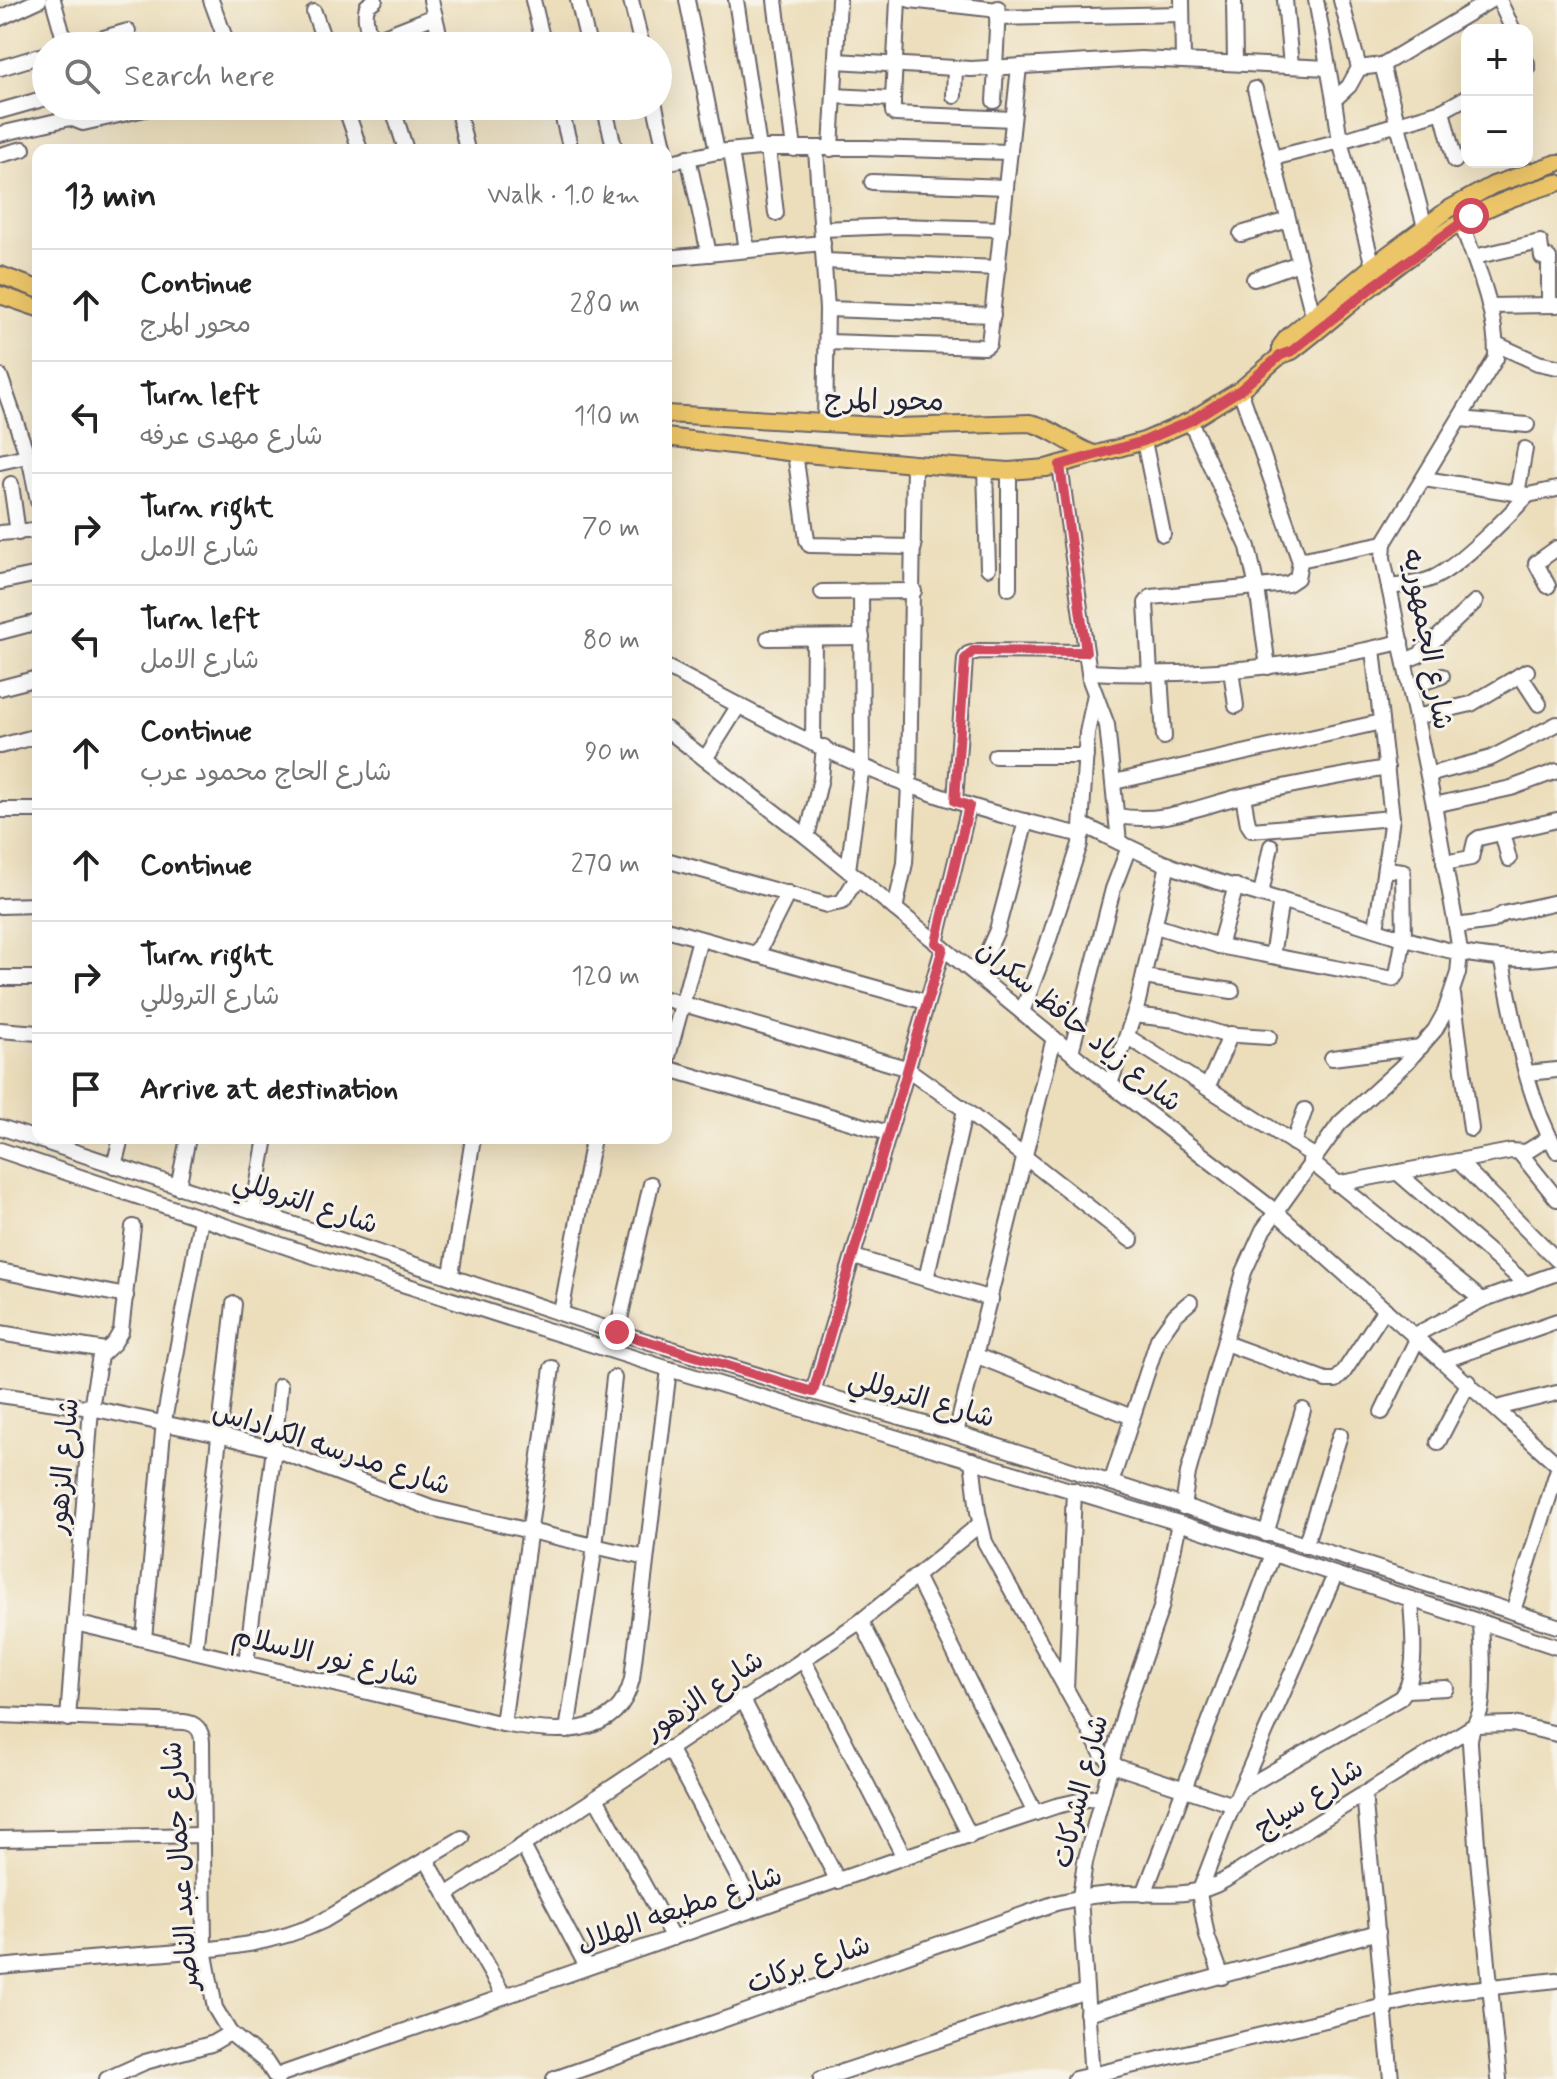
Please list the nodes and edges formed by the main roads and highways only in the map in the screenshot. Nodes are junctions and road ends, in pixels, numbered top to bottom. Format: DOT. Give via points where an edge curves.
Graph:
graph roads {
  1 [pos="1557,163"];
  2 [pos="1557,183"];
  3 [pos="0,275"];
  4 [pos="32,287"];
  5 [pos="0,295"];
  6 [pos="32,306"];
  7 [pos="1281,355"];
  8 [pos="672,414"];
  9 [pos="672,438"];
  10 [pos="1094,454"];
  1 -- 7 [label="main road, محور المرج" via="1479,191 1425,227 1284,341"];
  2 -- 7 [label="main road, محور المرج" via="1491,206 1461,223"];
  3 -- 4 [label="main road"];
  5 -- 6 [label="main road"];
  7 -- 10 [label="main road, محور المرج" via="1240,390 1190,421"];
  8 -- 10 [label="main road, محور المرج" via="897,427 1029,423"];
  9 -- 10 [label="main road, محور المرج" via="1009,471 1060,465"];
}
